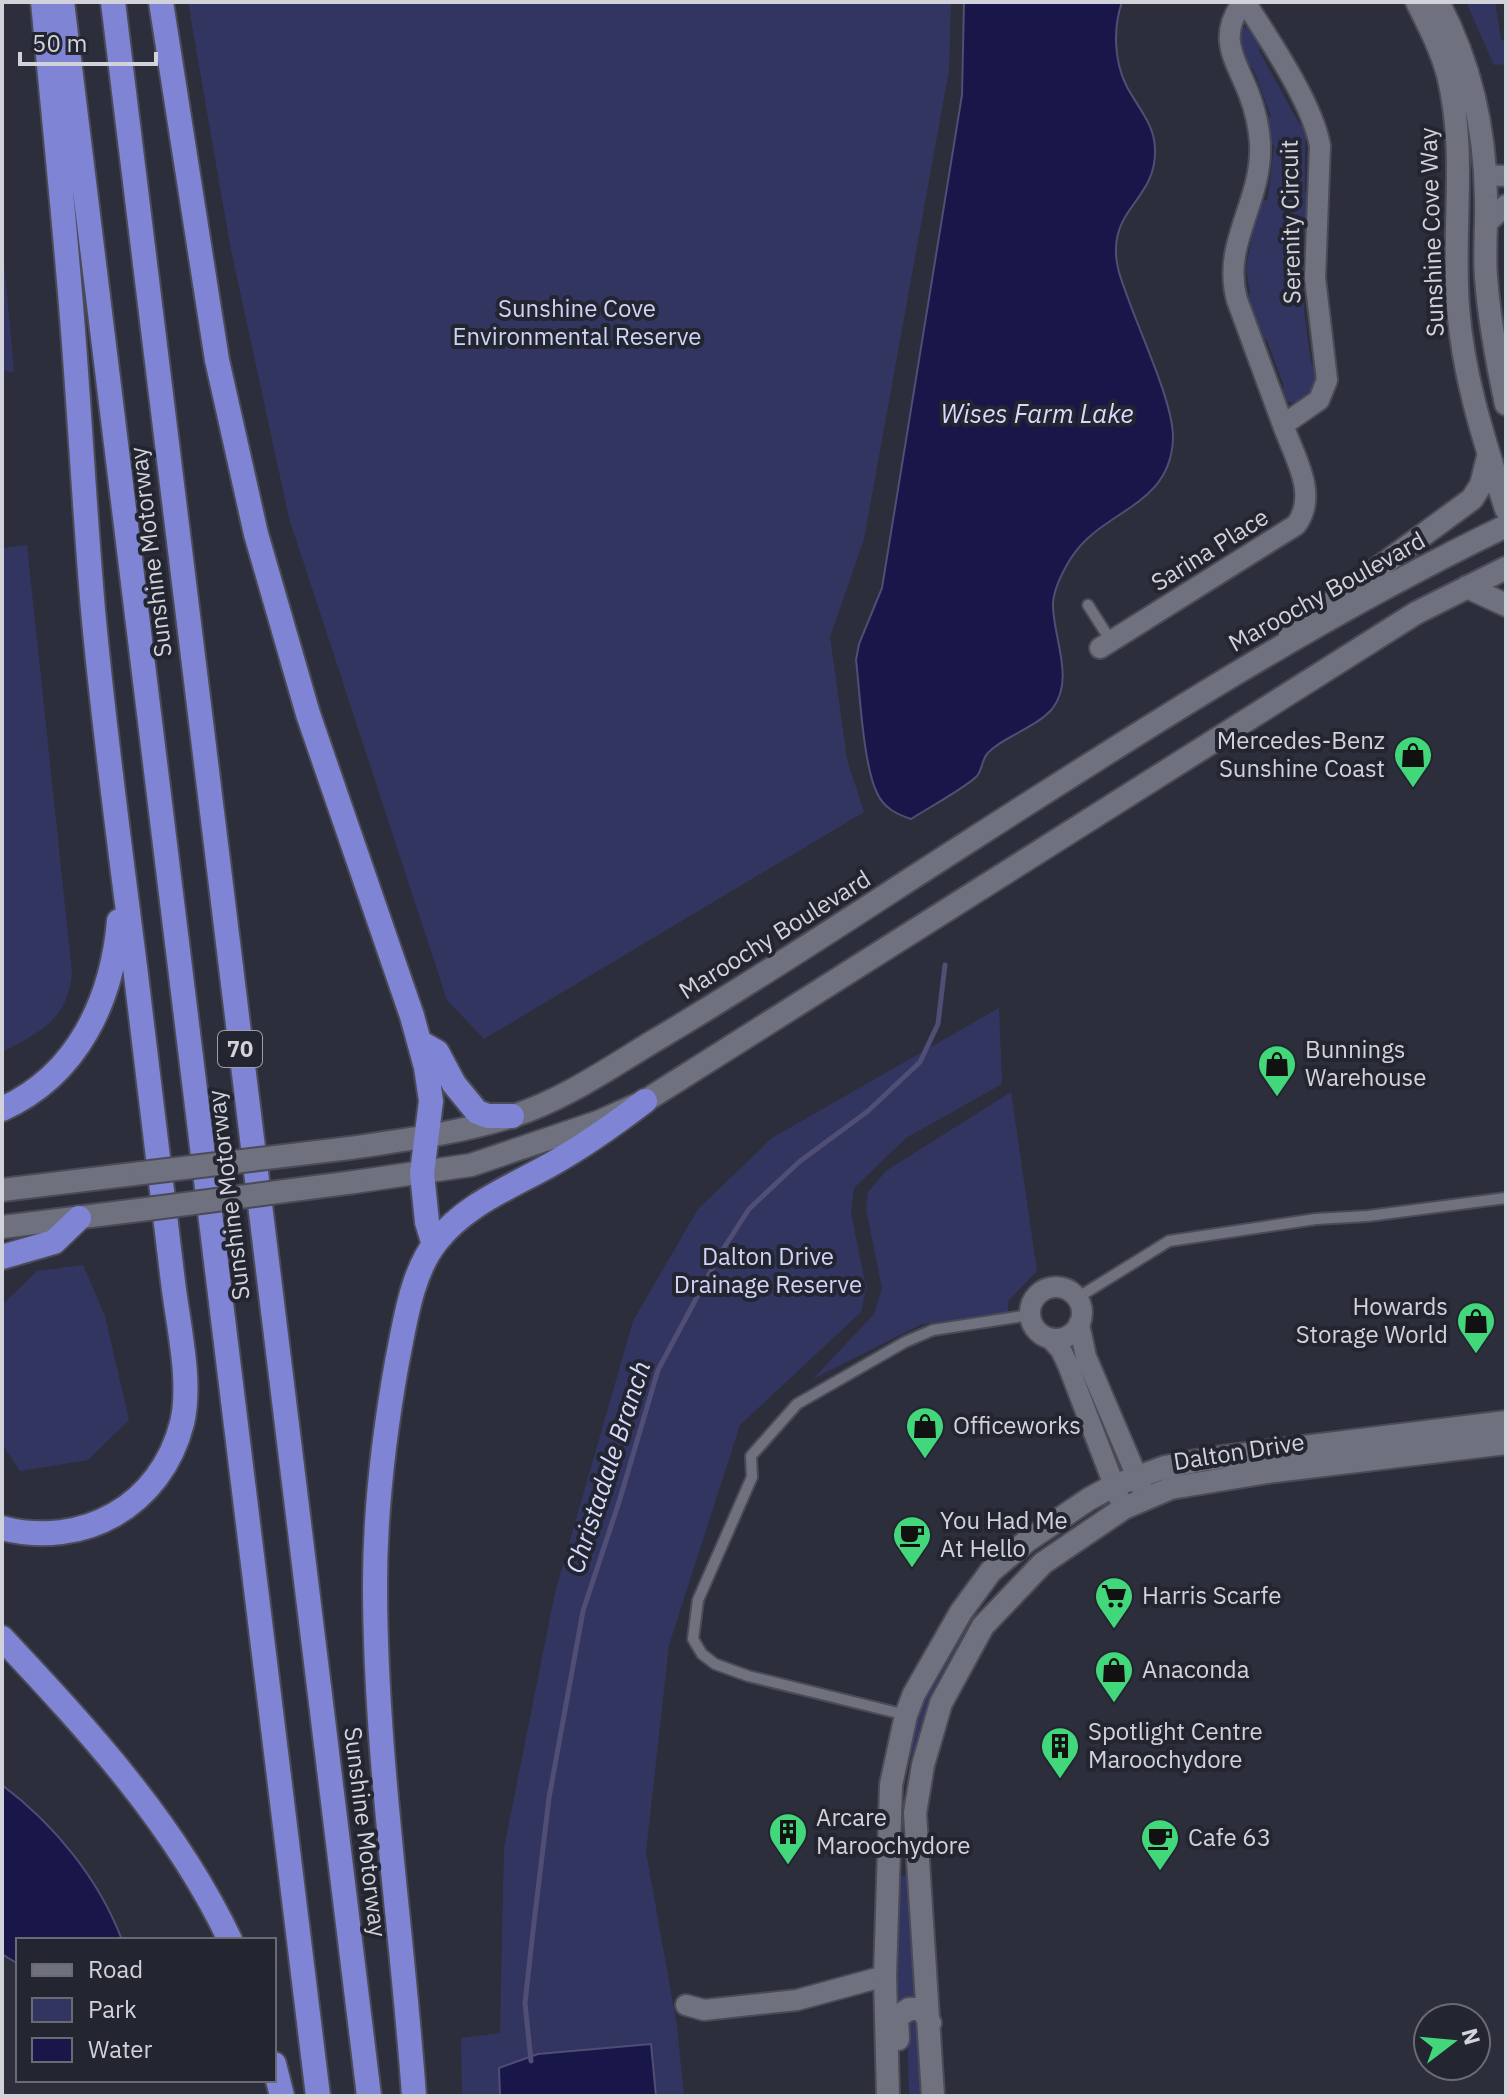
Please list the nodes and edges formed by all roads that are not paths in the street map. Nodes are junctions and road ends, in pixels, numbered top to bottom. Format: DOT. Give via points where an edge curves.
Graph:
graph roads {
  1 [pos="43,2"];
  2 [pos="62,2"];
  3 [pos="113,2"];
  4 [pos="161,2"];
  5 [pos="1244,2"];
  6 [pos="1417,2"];
  7 [pos="1438,2"];
  8 [pos="1459,174"];
  9 [pos="1495,176"];
  10 [pos="1506,205"];
  11 [pos="1486,224"];
  12 [pos="1506,403"];
  13 [pos="1283,425"];
  14 [pos="1488,457"];
  15 [pos="1506,509"];
  16 [pos="1506,526"];
  17 [pos="1506,568"];
  18 [pos="1467,587"];
  19 [pos="1088,605"];
  20 [pos="1506,605"];
  21 [pos="1106,645"];
  22 [pos="1228,678"];
  23 [pos="123,874"];
  24 [pos="421,1043"];
  25 [pos="645,1101"];
  26 [pos="2,1109"];
  27 [pos="512,1116"];
  28 [pos="428,1137"];
  29 [pos="422,1173"];
  30 [pos="2,1190"];
  31 [pos="1506,1198"];
  32 [pos="79,1218"];
  33 [pos="2,1227"];
  34 [pos="434,1245"];
  35 [pos="2,1257"];
  36 [pos="1077,1298"];
  37 [pos="1023,1316"];
  38 [pos="1079,1324"];
  39 [pos="1050,1338"];
  40 [pos="1506,1422"];
  41 [pos="1506,1443"];
  42 [pos="1136,1477"];
  43 [pos="1113,1486"];
  44 [pos="1146,1498"];
  45 [pos="1124,1508"];
  46 [pos="2,1528"];
  47 [pos="2,1638"];
  48 [pos="906,1715"];
  49 [pos="923,1765"];
  50 [pos="888,1834"];
  51 [pos="229,1938"];
  52 [pos="885,1976"];
  53 [pos="686,2005"];
  54 [pos="930,2023"];
  55 [pos="276,2072"];
  56 [pos="282,2096"];
  57 [pos="318,2096"];
  58 [pos="369,2096"];
  59 [pos="414,2096"];
  60 [pos="888,2096"];
  61 [pos="900,2096"];
  62 [pos="933,2096"];
  1 -- 23 [label="highway" via="93,611"];
  2 -- 57 [label="highway, Sunshine Motorway / 70"];
  3 -- 58 [label="highway, Sunshine Motorway / 70"];
  4 -- 24 [label="highway" via="217,360 256,534 308,714"];
  5 -- 13 [label="street, Serenity Circuit" via="1234,17 1229,44 1256,117 1260,162 1235,250 1233,281"];
  5 -- 13 [label="street, Serenity Circuit" via="1307,108 1320,146 1315,265 1327,380 1319,400"];
  6 -- 8 [label="main road, Sunshine Cove Way" via="1447,72"];
  7 -- 9 [label="main road" via="1461,51"];
  8 -- 9 [label="main road"];
  8 -- 14 [label="main road, Sunshine Cove Way" via="1458,306"];
  9 -- 11 [label="main road"];
  10 -- 11 [label="street"];
  11 -- 12 [label="main road" via="1485,273"];
  13 -- 21 [label="street, Sarina Place" via="1306,493 1300,521"];
  14 -- 15 [label="main road, Sunshine Cove Way"];
  14 -- 22 [label="main road" via="1472,499"];
  16 -- 22 [label="main road, Maroochy Boulevard"];
  17 -- 18 [label="main road"];
  18 -- 20 [label="main road"];
  18 -- 25 [label="main road" via="1416,613"];
  19 -- 21 [label="lane"];
  22 -- 27 [label="main road, Maroochy Boulevard" via="748,985 562,1096"];
  23 -- 26 [label="highway" via="115,960 93,1023 45,1082"];
  23 -- 46 [label="highway" via="183,1366 183,1418 163,1470 119,1514 59,1533"];
  24 -- 27 [label="highway" via="437,1052 477,1112"];
  24 -- 28 [label="highway" via="431,1101"];
  25 -- 29 [label="main road" via="523,1150"];
  25 -- 34 [label="highway" via="612,1127 468,1211"];
  27 -- 28 [label="main road, Maroochy Boulevard"];
  28 -- 29 [label="highway"];
  28 -- 30 [label="main road, Maroochy Boulevard, bridge"];
  29 -- 32 [label="main road, bridge"];
  29 -- 34 [label="highway"];
  31 -- 36 [label="lane" via="1169,1241"];
  32 -- 33 [label="main road"];
  32 -- 35 [label="highway" via="54,1242"];
  34 -- 59 [label="highway" via="416,1283 395,1374 380,1483 375,1582 377,1667"];
  36 -- 37 [label="street" via="1061,1287 1045,1289"];
  36 -- 38 [label="street"];
  37 -- 39 [label="street"];
  37 -- 48 [label="lane" via="933,1330 797,1404 751,1456 752,1477 698,1600 693,1639 715,1664"];
  38 -- 39 [label="street" via="1063,1338"];
  38 -- 42 [label="street" via="1086,1357"];
  39 -- 43 [label="street" via="1068,1365"];
  40 -- 42 [label="main road, Dalton Drive" via="1207,1459"];
  41 -- 44 [label="main road, Dalton Drive" via="1211,1480"];
  42 -- 43 [label="main road, Dalton Drive"];
  42 -- 44 [label="street"];
  43 -- 45 [label="street"];
  43 -- 48 [label="main road, Dalton Drive" via="1027,1541 991,1571 961,1612"];
  44 -- 45 [label="main road, Dalton Drive"];
  45 -- 49 [label="main road, Dalton Drive" via="1043,1563 983,1626 941,1703"];
  47 -- 51 [label="highway" via="144,1799"];
  48 -- 50 [label="main road" via="891,1785"];
  49 -- 50 [label="main road" via="909,1774 901,1856 891,1851"];
  49 -- 54 [label="main road, Dalton Drive" via="915,1837"];
  50 -- 52 [label="main road"];
  52 -- 53 [label="street" via="797,2000 704,2010"];
  52 -- 60 [label="main road"];
  54 -- 61 [label="main road" via="922,2009 897,2017"];
  54 -- 62 [label="main road, Dalton Drive"];
  55 -- 56 [label="highway"];
}
